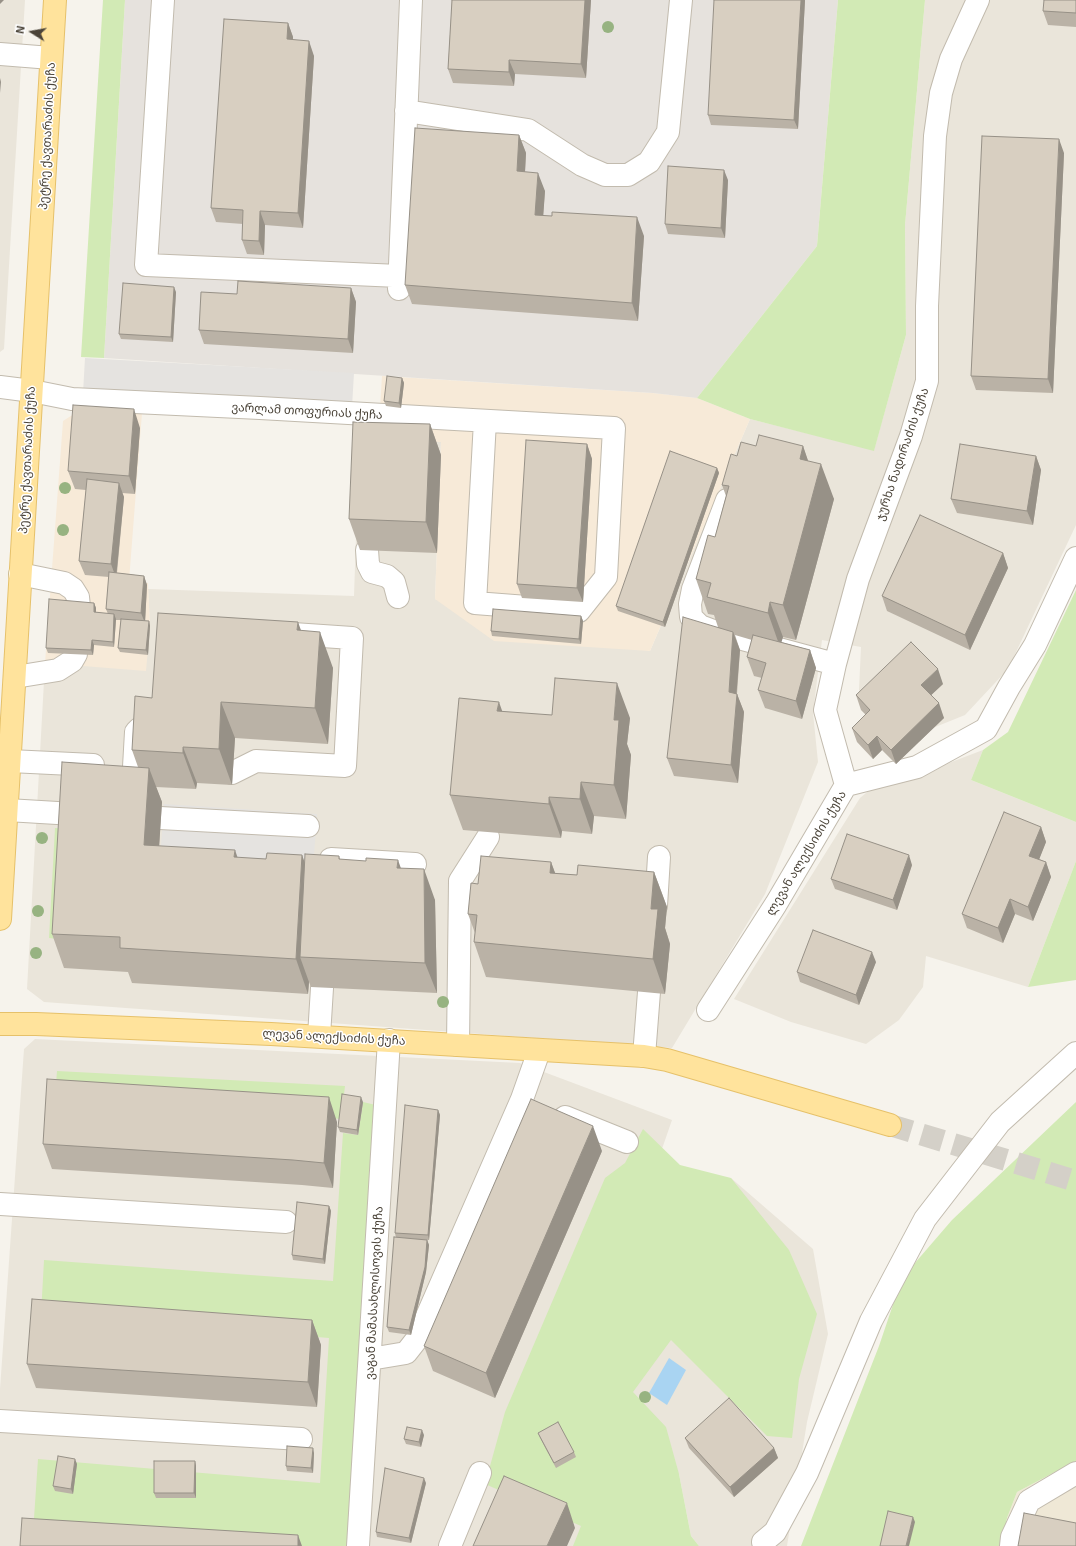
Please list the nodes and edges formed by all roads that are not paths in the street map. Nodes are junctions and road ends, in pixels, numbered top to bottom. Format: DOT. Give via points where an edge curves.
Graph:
graph roads {
  1 [pos="55,0"];
  2 [pos="163,0"];
  3 [pos="411,0"];
  4 [pos="681,0"];
  5 [pos="978,0"];
  6 [pos="0,54"];
  7 [pos="51,58"];
  8 [pos="406,112"];
  9 [pos="0,387"];
  10 [pos="32,391"];
  11 [pos="371,414"];
  12 [pos="485,421"];
  13 [pos="370,437"];
  14 [pos="727,500"];
  15 [pos="367,550"];
  16 [pos="1076,558"];
  17 [pos="20,574"];
  18 [pos="398,597"];
  19 [pos="80,607"];
  20 [pos="273,633"];
  21 [pos="76,654"];
  22 [pos="835,664"];
  23 [pos="14,677"];
  24 [pos="150,716"];
  25 [pos="10,761"];
  26 [pos="232,773"];
  27 [pos="846,785"];
  28 [pos="6,810"];
  29 [pos="74,814"];
  30 [pos="160,818"];
  31 [pos="308,826"];
  32 [pos="488,837"];
  33 [pos="659,857"];
  34 [pos="415,864"];
  35 [pos="330,886"];
  36 [pos="656,906"];
  37 [pos="0,919"];
  38 [pos="322,988"];
  39 [pos="649,992"];
  40 [pos="708,1010"];
  41 [pos="0,1024"];
  42 [pos="319,1036"];
  43 [pos="389,1040"];
  44 [pos="458,1045"];
  45 [pos="539,1051"];
  46 [pos="1076,1053"];
  47 [pos="644,1056"];
  48 [pos="522,1099"];
  49 [pos="890,1125"];
  50 [pos="627,1142"];
  51 [pos="0,1204"];
  52 [pos="286,1222"];
  53 [pos="370,1359"];
  54 [pos="0,1421"];
  55 [pos="301,1439"];
  56 [pos="480,1473"];
  57 [pos="1076,1473"];
  58 [pos="763,1542"];
  59 [pos="358,1546"];
  60 [pos="450,1546"];
  61 [pos="1011,1546"];
  1 -- 7 [label="main road, პეტრე ქავთარაძის ქუჩა"];
  2 -- 8 [label="street" via="146,265 399,283"];
  3 -- 8 [label="street"];
  4 -- 8 [label="street" via="668,132 649,162 628,175 605,175 582,165 528,130"];
  5 -- 22 [label="street, ჯურხა ნადირაძის ქუჩა" via="951,59 940,93 935,136 927,306 927,381 910,436 858,579"];
  6 -- 7 [label="street"];
  7 -- 10 [label="main road, პეტრე ქავთარაძის ქუჩა"];
  9 -- 10 [label="street, ვარლამ თოფურიას ქუჩა"];
  10 -- 11 [label="street, ვარლამ თოფურიას ქუჩა" via="72,399"];
  10 -- 17 [label="main road, პეტრე ქავთარაძის ქუჩა"];
  11 -- 12 [label="street, ვარლამ თოფურიას ქუჩა"];
  11 -- 13 [label="street"];
  12 -- 12 [label="street, ვარლამ თოფურიას ქუჩა" via="614,428 606,577 579,611 475,603"];
  14 -- 22 [label="street" via="693,589 691,617 700,626 716,632"];
  15 -- 18 [label="street" via="368,564 372,572 387,576 394,582"];
  16 -- 27 [label="street, ლევან ალექსიძის ქუჩა" via="1035,645 986,729 917,768"];
  17 -- 19 [label="street" via="64,583 73,589"];
  17 -- 23 [label="main road, პეტრე ქავთარაძის ქუჩა"];
  20 -- 26 [label="street" via="352,638 345,766 256,761"];
  21 -- 23 [label="street" via="72,661 58,670"];
  22 -- 27 [label="street, ჯურხა ნადირაძის ქუჩა" via="825,710"];
  23 -- 25 [label="main road, პეტრე ქავთარაძის ქუჩა"];
  24 -- 25 [label="street" via="136,732 142,746 140,767"];
  25 -- 28 [label="main road, პეტრე ქავთარაძის ქუჩა"];
  27 -- 40 [label="street, ლევან ალექსიძის ქუჩა" via="776,904"];
  28 -- 29 [label="street"];
  28 -- 37 [label="main road, პეტრე ქავთარაძის ქუჩა"];
  30 -- 31 [label="street"];
  32 -- 44 [label="street" via="460,881"];
  33 -- 36 [label="street"];
  34 -- 35 [label="street" via="331,859"];
  38 -- 42 [label="street"];
  39 -- 47 [label="street"];
  41 -- 42 [label="main road, ლევან ალექსიძის ქუჩა"];
  42 -- 43 [label="main road, ლევან ალექსიძის ქუჩა"];
  43 -- 44 [label="main road, ლევან ალექსიძის ქუჩა"];
  43 -- 53 [label="street, ვაგან მამასახლისოვის ქუჩა"];
  44 -- 45 [label="main road, ლევან ალექსიძის ქუჩა"];
  45 -- 47 [label="main road, ლევან ალექსიძის ქუჩა"];
  45 -- 48 [label="street"];
  46 -- 58 [label="street" via="1000,1122 925,1219 871,1321 807,1473 775,1532"];
  47 -- 49 [label="main road, ლევან ალექსიძის ქუჩა" via="668,1060"];
  48 -- 50 [label="street"];
  48 -- 53 [label="street" via="417,1339 406,1353"];
  51 -- 52 [label="street"];
  53 -- 59 [label="street, ვაგან მამასახლისოვის ქუჩა"];
  54 -- 55 [label="street"];
  56 -- 60 [label="street"];
  57 -- 61 [label="street" via="1029,1501 1012,1537"];
}
